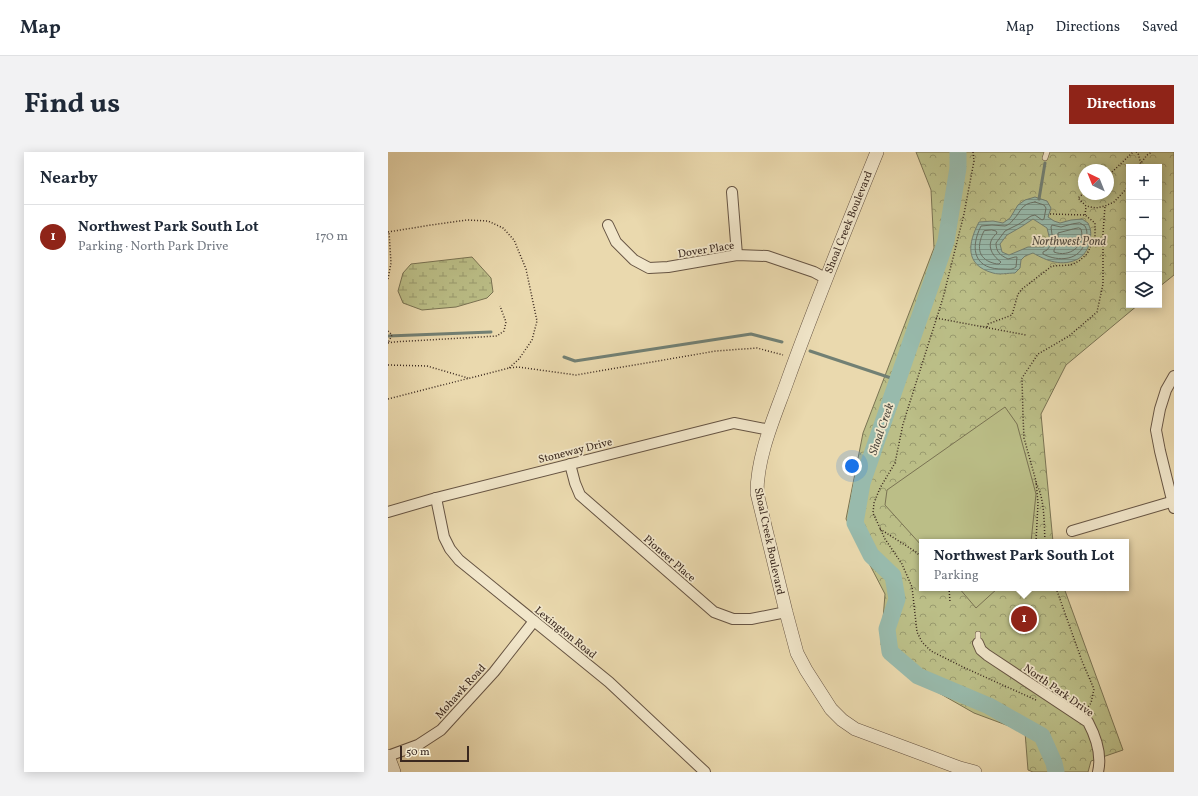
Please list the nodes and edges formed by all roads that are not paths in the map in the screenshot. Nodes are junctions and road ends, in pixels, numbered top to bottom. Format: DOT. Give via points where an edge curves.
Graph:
graph roads {
  1 [pos="876,152"];
  2 [pos="1047,152"];
  3 [pos="1046,158"];
  4 [pos="732,192"];
  5 [pos="608,225"];
  6 [pos="737,255"];
  7 [pos="825,278"];
  8 [pos="1173,378"];
  9 [pos="770,430"];
  10 [pos="570,464"];
  11 [pos="436,498"];
  12 [pos="1173,503"];
  13 [pos="388,512"];
  14 [pos="1072,531"];
  15 [pos="786,612"];
  16 [pos="534,621"];
  17 [pos="978,639"];
  18 [pos="388,756"];
  19 [pos="394,772"];
  20 [pos="705,772"];
  21 [pos="970,772"];
  22 [pos="1098,772"];
  1 -- 7 [label="street, Shoal Creek Boulevard"];
  2 -- 3 [label="lane"];
  4 -- 6 [label="street"];
  5 -- 6 [label="street, Dover Place" via="616,242 634,260 649,268"];
  6 -- 7 [label="street, Dover Place" via="767,256"];
  7 -- 9 [label="street, Shoal Creek Boulevard"];
  8 -- 12 [label="street" via="1166,390 1156,430"];
  9 -- 10 [label="street, Stoneway Drive" via="734,423"];
  9 -- 15 [label="street, Shoal Creek Boulevard" via="759,468 757,492"];
  10 -- 11 [label="street, Stoneway Drive"];
  10 -- 15 [label="street, Pioneer Place" via="580,495 714,612 733,619 751,619"];
  11 -- 13 [label="street, Stoneway Drive"];
  11 -- 16 [label="street, Lexington Road" via="444,537 450,549 459,560"];
  12 -- 14 [label="street"];
  15 -- 21 [label="street, Shoal Creek Boulevard" via="798,654 806,670 831,709 842,720 872,736"];
  16 -- 18 [label="street, Mohawk Road" via="494,672 441,730 418,744"];
  16 -- 20 [label="street, Lexington Road" via="609,682"];
  17 -- 22 [label="street, North Park Drive" via="981,650 987,655 1088,722 1096,738 1100,765"];
  18 -- 19 [label="street"];
}
